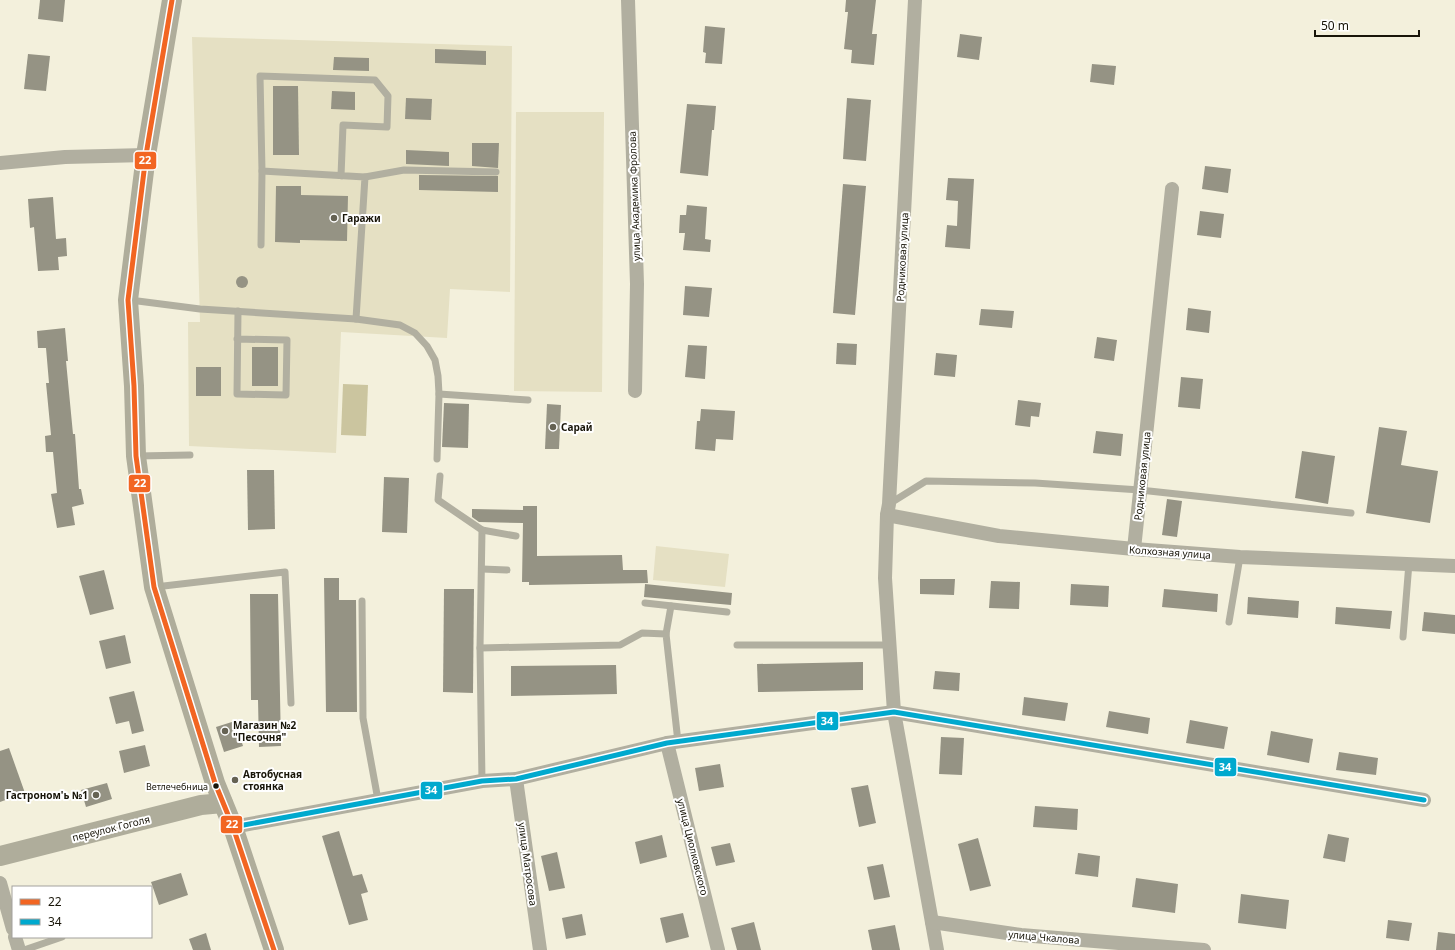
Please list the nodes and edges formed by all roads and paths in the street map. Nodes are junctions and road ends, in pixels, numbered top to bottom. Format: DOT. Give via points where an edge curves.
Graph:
graph roads {
  1 [pos="172,0"];
  2 [pos="628,0"];
  3 [pos="916,0"];
  4 [pos="146,155"];
  5 [pos="0,162"];
  6 [pos="262,171"];
  7 [pos="496,172"];
  8 [pos="341,176"];
  9 [pos="365,177"];
  10 [pos="1172,189"];
  11 [pos="261,245"];
  12 [pos="128,300"];
  13 [pos="238,311"];
  14 [pos="356,319"];
  15 [pos="237,339"];
  16 [pos="635,391"];
  17 [pos="440,394"];
  18 [pos="528,400"];
  19 [pos="190,455"];
  20 [pos="136,456"];
  21 [pos="437,459"];
  22 [pos="440,476"];
  23 [pos="1140,490"];
  24 [pos="888,509"];
  25 [pos="1351,513"];
  26 [pos="482,530"];
  27 [pos="516,536"];
  28 [pos="1134,549"];
  29 [pos="1240,557"];
  30 [pos="1409,563"];
  31 [pos="1455,566"];
  32 [pos="482,570"];
  33 [pos="507,570"];
  34 [pos="154,587"];
  35 [pos="362,601"];
  36 [pos="645,604"];
  37 [pos="671,606"];
  38 [pos="727,612"];
  39 [pos="1229,622"];
  40 [pos="666,634"];
  41 [pos="1403,637"];
  42 [pos="889,644"];
  43 [pos="738,646"];
  44 [pos="480,648"];
  45 [pos="292,703"];
  46 [pos="894,712"];
  47 [pos="672,743"];
  48 [pos="516,779"];
  49 [pos="482,781"];
  50 [pos="378,800"];
  51 [pos="1424,800"];
  52 [pos="223,803"];
  53 [pos="233,827"];
  54 [pos="0,856"];
  55 [pos="0,883"];
  56 [pos="932,922"];
  57 [pos="12,925"];
  58 [pos="15,938"];
  59 [pos="59,938"];
  60 [pos="19,950"];
  61 [pos="24,950"];
  62 [pos="274,950"];
  63 [pos="540,950"];
  64 [pos="718,950"];
  65 [pos="937,950"];
  66 [pos="1204,950"];
  1 -- 4 [label="main road"];
  2 -- 16 [label="street, улица Академика Фролова" via="637,284"];
  3 -- 24 [label="street, Родниковая улица"];
  4 -- 5 [label="street"];
  4 -- 12 [label="main road"];
  6 -- 8 [label="lane"];
  6 -- 8 [label="lane" via="260,76 375,80 388,96 387,127 343,125"];
  6 -- 11 [label="lane"];
  7 -- 9 [label="lane" via="404,170"];
  8 -- 9 [label="lane"];
  9 -- 14 [label="lane"];
  10 -- 23 [label="street, Родниковая улица"];
  12 -- 13 [label="lane"];
  12 -- 20 [label="main road"];
  13 -- 14 [label="lane"];
  13 -- 15 [label="lane"];
  14 -- 17 [label="lane" via="400,325 415,333 435,360"];
  15 -- 15 [label="lane" via="287,340 286,395 238,394"];
  17 -- 18 [label="lane"];
  17 -- 21 [label="lane"];
  19 -- 20 [label="lane"];
  20 -- 34 [label="main road"];
  22 -- 26 [label="lane" via="438,500"];
  23 -- 24 [label="lane" via="1035,483 926,481"];
  23 -- 25 [label="lane"];
  23 -- 28 [label="street, Родниковая улица"];
  24 -- 28 [label="street, Колхозная улица" via="999,536"];
  24 -- 42 [label="street, Родниковая улица" via="885,578"];
  26 -- 27 [label="lane"];
  26 -- 32 [label="lane"];
  28 -- 29 [label="street, Колхозная улица"];
  29 -- 30 [label="street, Колхозная улица"];
  29 -- 39 [label="lane"];
  30 -- 31 [label="street, Колхозная улица"];
  30 -- 41 [label="lane"];
  32 -- 33 [label="lane"];
  32 -- 44 [label="lane"];
  34 -- 45 [label="lane" via="285,572"];
  34 -- 52 [label="main road"];
  35 -- 50 [label="lane" via="363,718"];
  36 -- 37 [label="lane"];
  37 -- 38 [label="lane"];
  37 -- 40 [label="lane"];
  40 -- 44 [label="lane" via="642,633 620,645"];
  40 -- 47 [label="lane"];
  42 -- 43 [label="lane"];
  42 -- 46 [label="street, Родниковая улица"];
  44 -- 49 [label="lane"];
  46 -- 47 [label="street"];
  46 -- 51 [label="street"];
  46 -- 56 [label="street"];
  47 -- 48 [label="street"];
  47 -- 64 [label="street, улица Циолковского"];
  48 -- 49 [label="street"];
  48 -- 63 [label="street, улица Матросова"];
  49 -- 50 [label="street"];
  50 -- 53 [label="street"];
  52 -- 53 [label="main road"];
  52 -- 54 [label="main road, переулок Гоголя" via="201,806"];
  53 -- 62 [label="main road"];
  55 -- 57 [label="street"];
  56 -- 65 [label="street"];
  56 -- 66 [label="street, улица Чкалова" via="1020,935"];
  58 -- 60 [label="street"];
  59 -- 61 [label="lane"];
}
